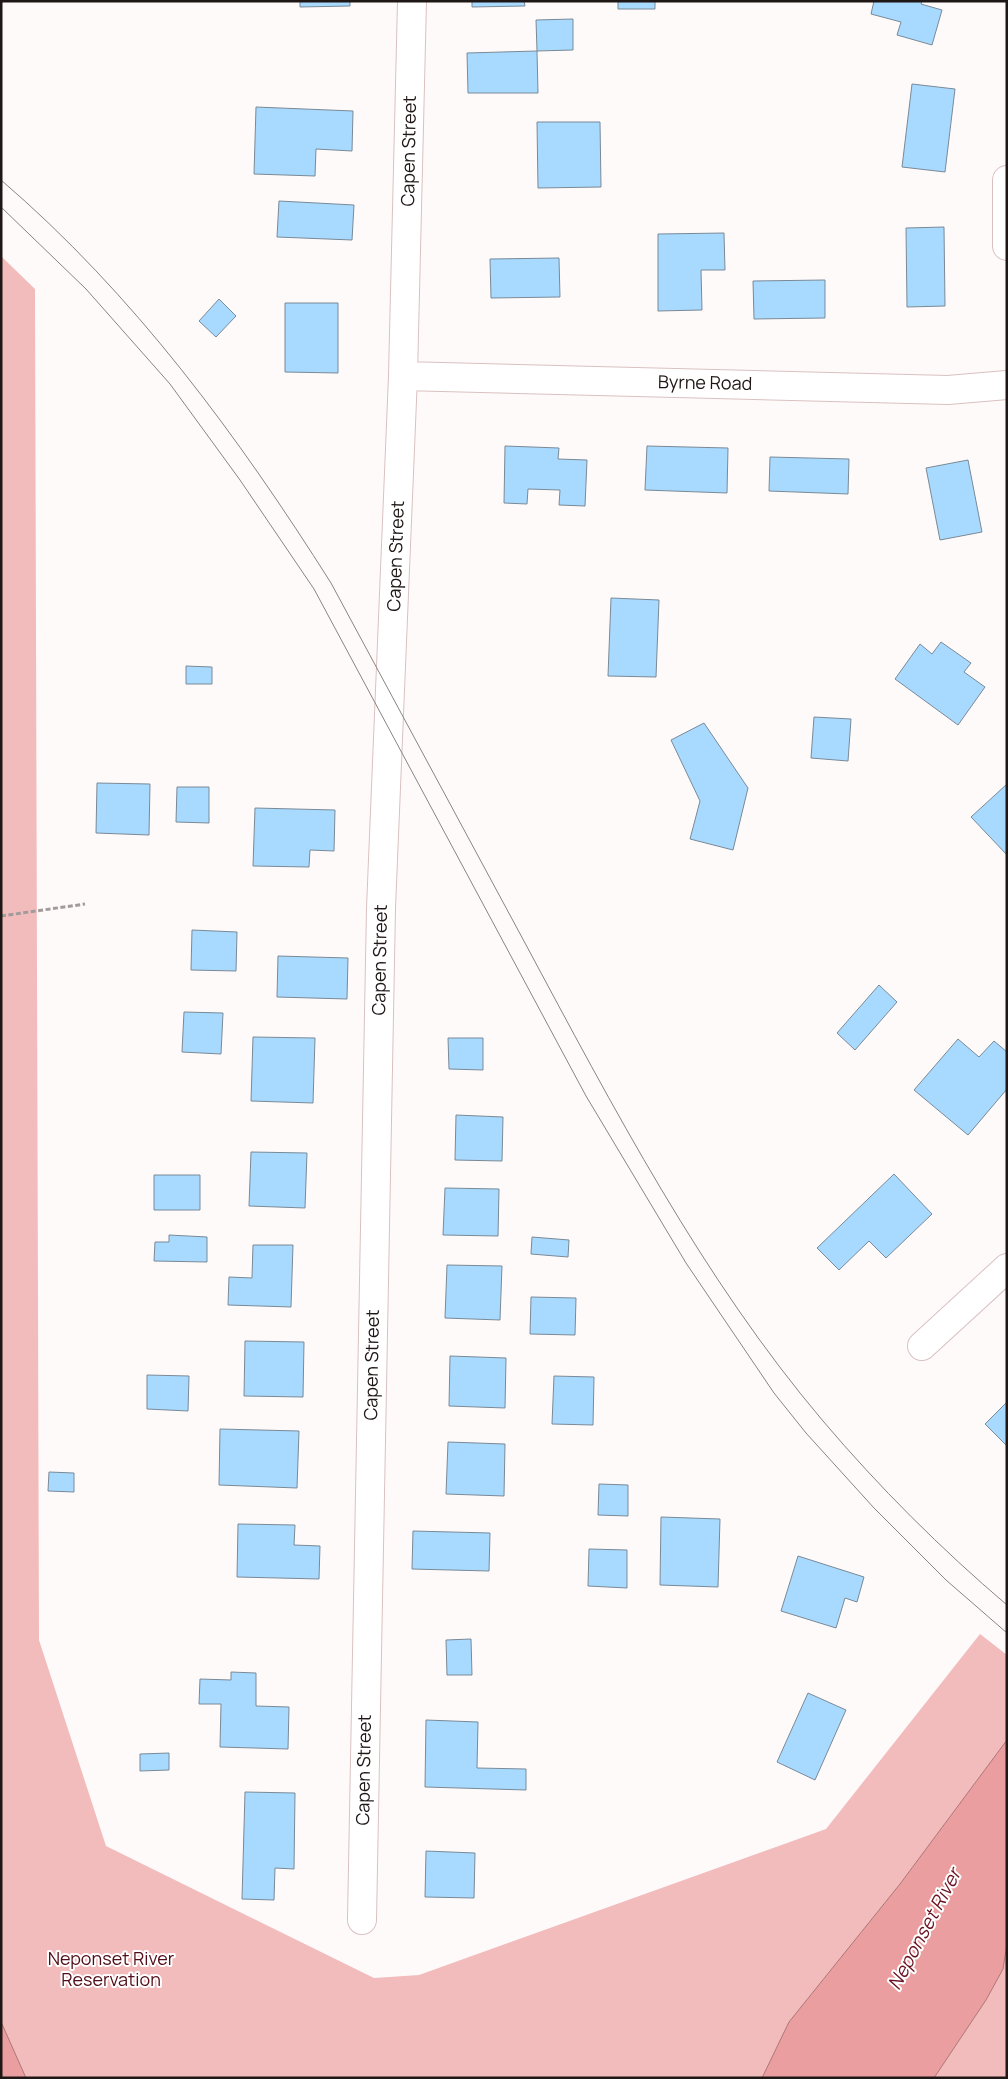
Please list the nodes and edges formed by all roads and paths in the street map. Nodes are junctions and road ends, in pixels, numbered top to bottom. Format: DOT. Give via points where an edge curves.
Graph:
graph roads {
  1 [pos="412,1"];
  2 [pos="1007,180"];
  3 [pos="1006,217"];
  4 [pos="1007,246"];
  5 [pos="403,376"];
  6 [pos="1007,385"];
  7 [pos="86,904"];
  8 [pos="1,916"];
  9 [pos="1007,1268"];
  10 [pos="922,1346"];
  11 [pos="362,1920"];
  1 -- 5 [label="street, Capen Street"];
  2 -- 3 [label="street"];
  3 -- 4 [label="street"];
  5 -- 6 [label="street, Byrne Road" via="948,390"];
  5 -- 11 [label="street, Capen Street" via="381,908"];
  7 -- 8 [label="path"];
  9 -- 10 [label="street"];
}
